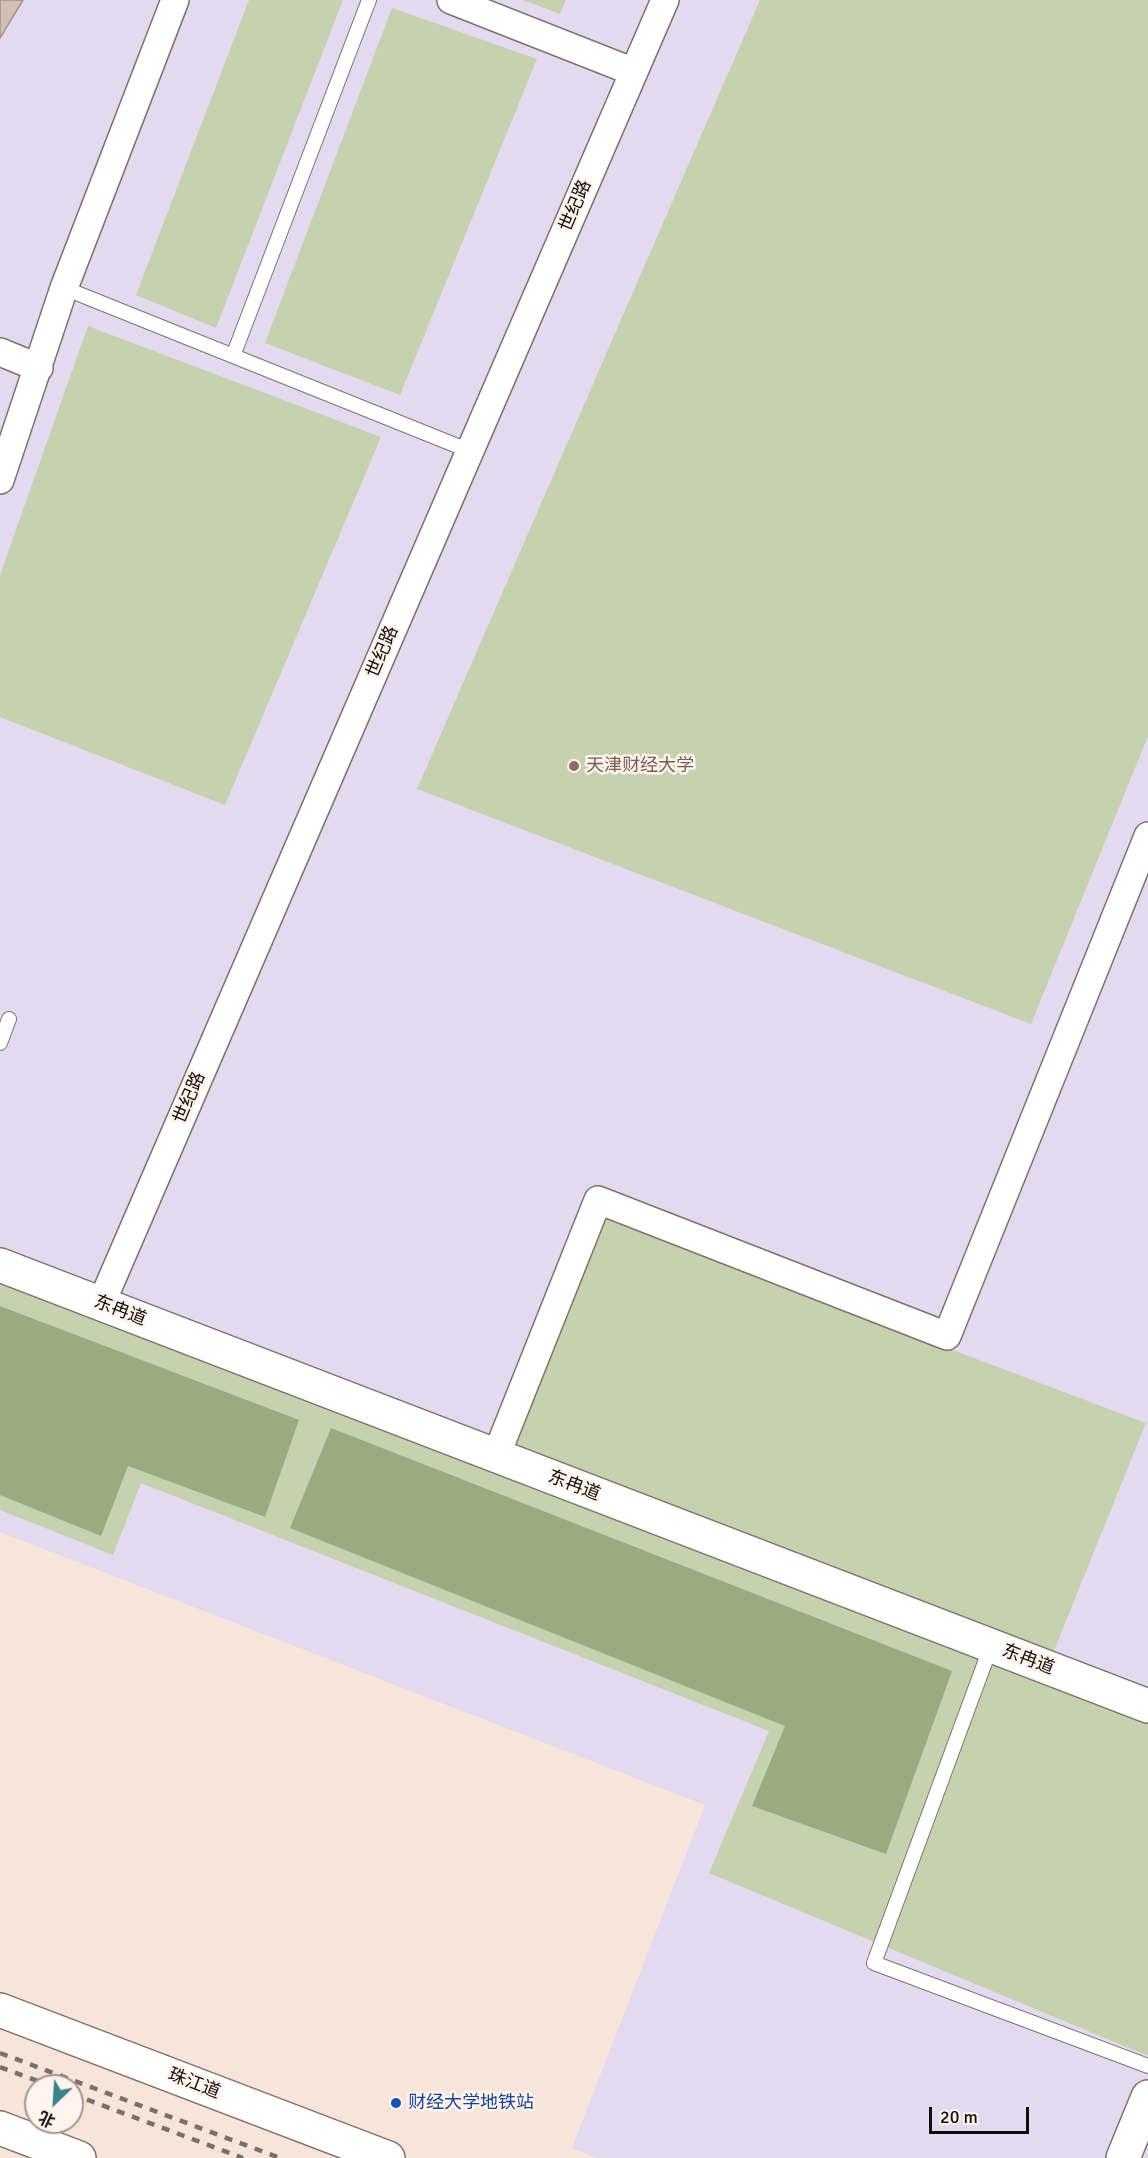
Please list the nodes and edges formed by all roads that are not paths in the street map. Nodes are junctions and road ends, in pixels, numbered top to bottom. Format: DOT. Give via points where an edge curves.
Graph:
graph roads {
  1 [pos="175,0"];
  2 [pos="369,0"];
  3 [pos="451,0"];
  4 [pos="665,0"];
  5 [pos="634,72"];
  6 [pos="64,288"];
  7 [pos="0,352"];
  8 [pos="233,356"];
  9 [pos="39,368"];
  10 [pos="470,451"];
  11 [pos="0,480"];
  12 [pos="1148,836"];
  13 [pos="9,1019"];
  14 [pos="0,1043"];
  15 [pos="0,1265"];
  16 [pos="101,1304"];
  17 [pos="496,1456"];
  18 [pos="991,1646"];
  19 [pos="1148,1706"];
  20 [pos="0,2010"];
  21 [pos="1148,2066"];
  22 [pos="1148,2097"];
  23 [pos="0,2128"];
  24 [pos="58,2154"];
  25 [pos="388,2158"];
  26 [pos="1122,2158"];
  1 -- 6 [label="street"];
  2 -- 8 [label="lane"];
  3 -- 5 [label="street"];
  4 -- 5 [label="street, 世纪路"];
  5 -- 10 [label="street, 世纪路"];
  6 -- 8 [label="lane"];
  6 -- 9 [label="street"];
  7 -- 9 [label="street"];
  8 -- 10 [label="lane"];
  9 -- 11 [label="street"];
  10 -- 16 [label="street, 世纪路"];
  12 -- 17 [label="street" via="947,1336 598,1200"];
  13 -- 14 [label="lane"];
  15 -- 16 [label="street, 东冉道"];
  16 -- 17 [label="street, 东冉道"];
  17 -- 18 [label="street, 东冉道"];
  18 -- 19 [label="street, 东冉道"];
  18 -- 21 [label="lane" via="874,1964"];
  20 -- 25 [label="street, 珠江道"];
  22 -- 26 [label="street"];
  23 -- 24 [label="street"];
}
